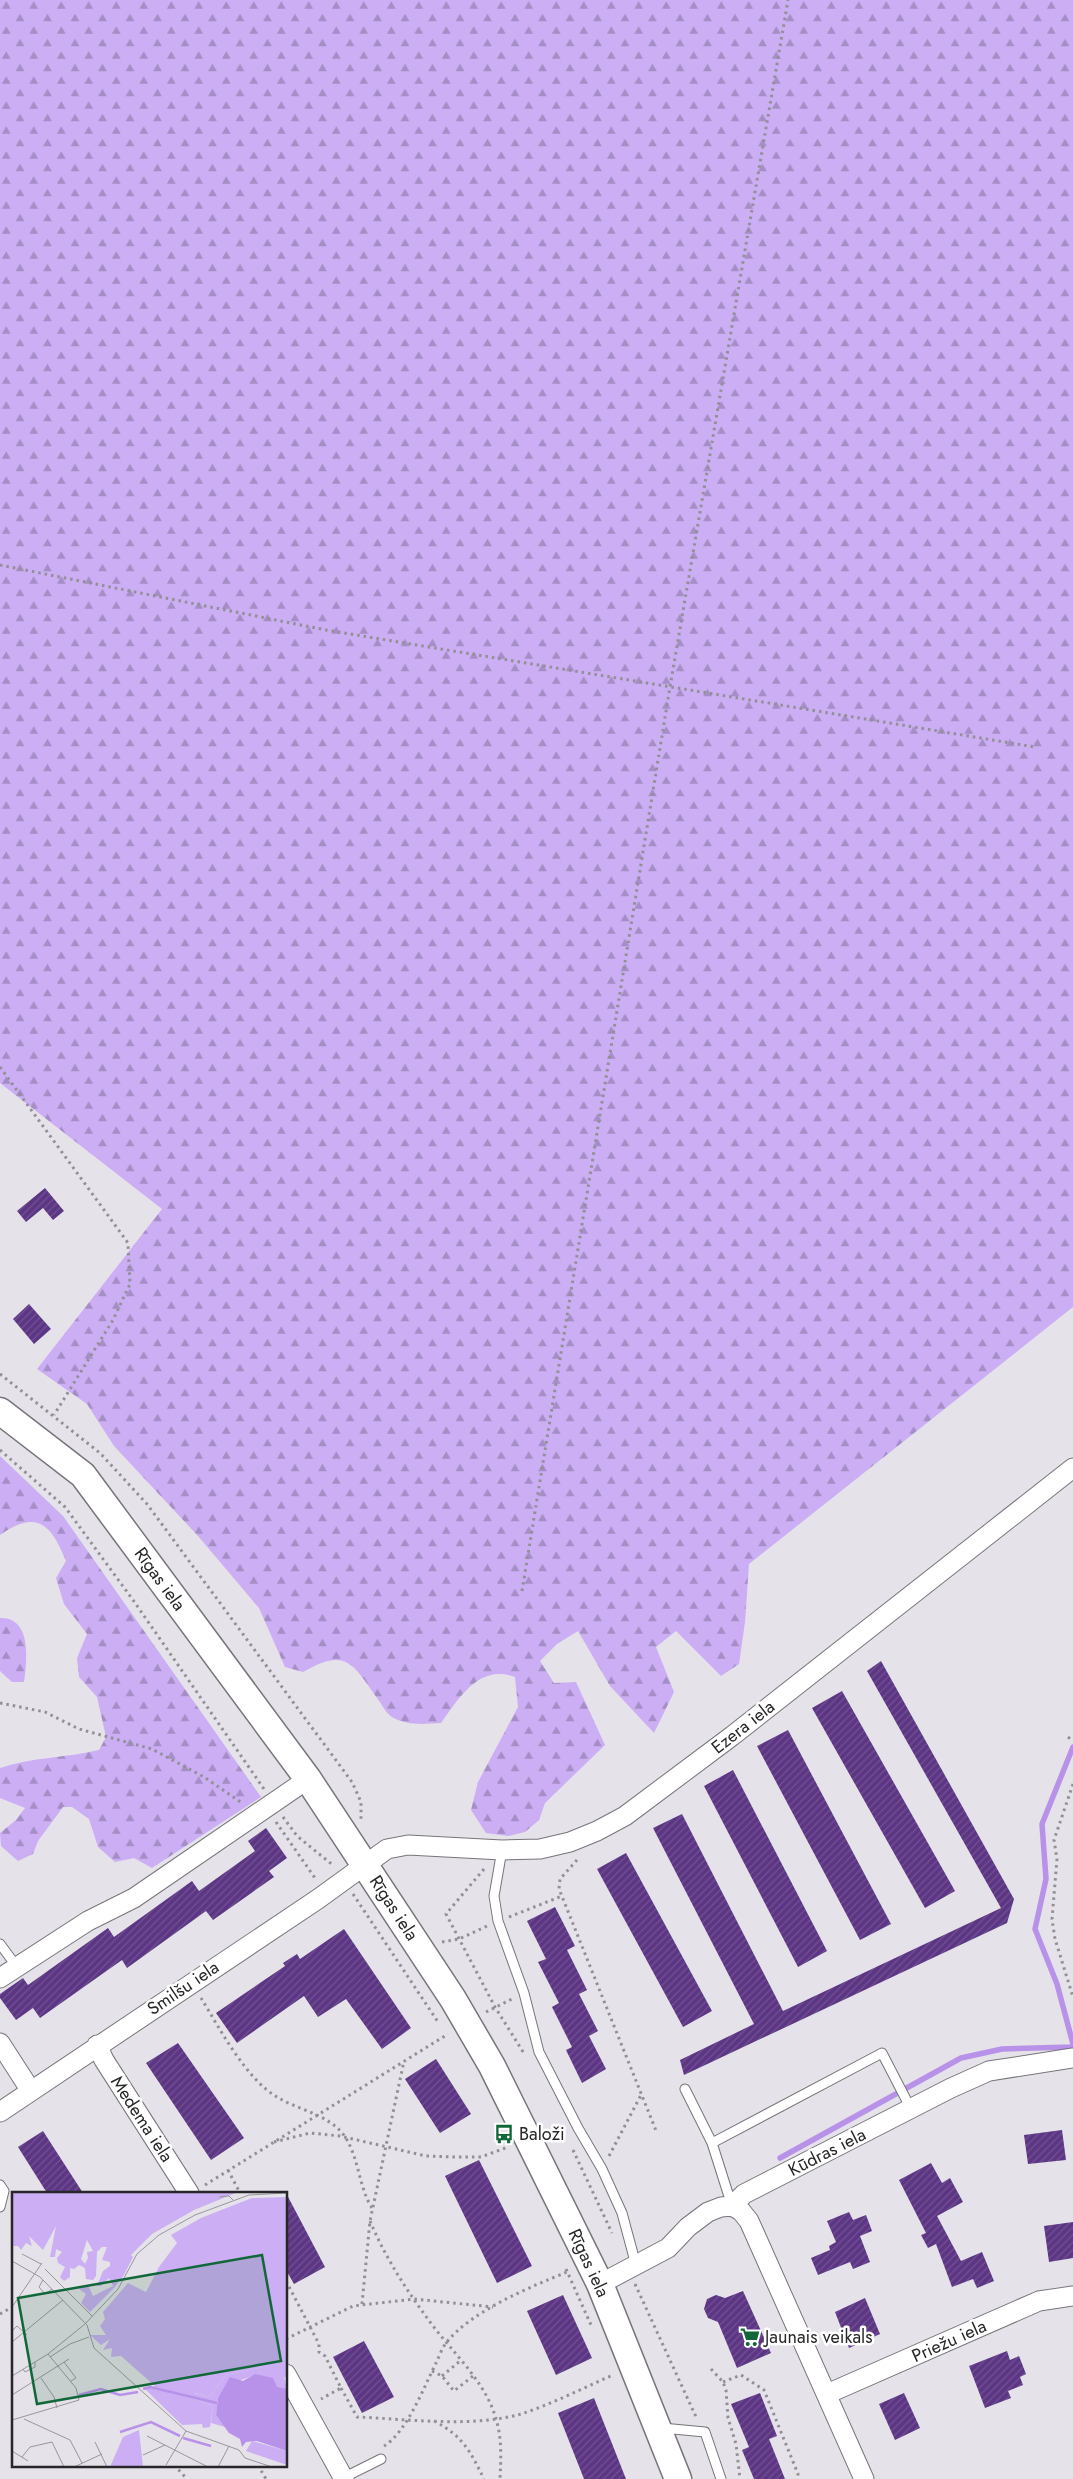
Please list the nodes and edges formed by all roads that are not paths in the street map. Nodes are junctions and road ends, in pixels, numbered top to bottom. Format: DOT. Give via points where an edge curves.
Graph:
graph roads {
  1 [pos="0,1411"];
  2 [pos="1073,1468"];
  3 [pos="308,1780"];
  4 [pos="496,1856"];
  5 [pos="362,1859"];
  6 [pos="0,1944"];
  7 [pos="17,1967"];
  8 [pos="0,1978"];
  9 [pos="0,2043"];
  10 [pos="97,2045"];
  11 [pos="1073,2058"];
  12 [pos="685,2089"];
  13 [pos="32,2090"];
  14 [pos="911,2109"];
  15 [pos="0,2112"];
  16 [pos="712,2143"];
  17 [pos="0,2185"];
  18 [pos="193,2191"];
  19 [pos="732,2206"];
  20 [pos="0,2207"];
  21 [pos="632,2268"];
  22 [pos="600,2284"];
  23 [pos="1073,2296"];
  24 [pos="288,2378"];
  25 [pos="827,2394"];
  26 [pos="657,2428"];
  27 [pos="379,2455"];
  28 [pos="343,2479"];
  29 [pos="678,2479"];
  30 [pos="721,2479"];
  31 [pos="864,2479"];
  1 -- 3 [label="main road, Rīgas iela" via="84,1475"];
  2 -- 4 [label="street, Ezera iela" via="625,1816 570,1842"];
  3 -- 5 [label="main road, Rīgas iela"];
  3 -- 7 [label="street" via="134,1898 88,1921"];
  4 -- 5 [label="street, Ezera iela" via="408,1845"];
  4 -- 21 [label="lane" via="494,1896 498,1921 524,1993 539,2052 622,2213"];
  5 -- 10 [label="street, Smilšu iela" via="344,1880 326,1893"];
  5 -- 22 [label="main road, Rīgas iela" via="472,2029"];
  6 -- 7 [label="lane"];
  7 -- 8 [label="street"];
  9 -- 13 [label="street"];
  10 -- 13 [label="street, Smilšu iela"];
  10 -- 18 [label="street, Medema iela"];
  11 -- 14 [label="street, Kūdras iela" via="989,2071"];
  12 -- 16 [label="lane"];
  13 -- 15 [label="street, Smilšu iela"];
  14 -- 16 [label="lane" via="882,2053"];
  14 -- 19 [label="street, Kūdras iela" via="744,2194"];
  16 -- 19 [label="lane"];
  17 -- 20 [label="lane" via="4,2191"];
  19 -- 21 [label="street, Kūdras iela" via="708,2212 688,2226 668,2248"];
  19 -- 25 [label="street" via="749,2221"];
  21 -- 22 [label="street, Kūdras iela"];
  22 -- 26 [label="main road, Rīgas iela"];
  23 -- 25 [label="street, Priežu iela" via="1039,2301"];
  24 -- 28 [label="street"];
  25 -- 31 [label="street"];
  26 -- 29 [label="main road, Rīgas iela"];
  26 -- 30 [label="lane" via="705,2432"];
  27 -- 28 [label="lane"];
}
